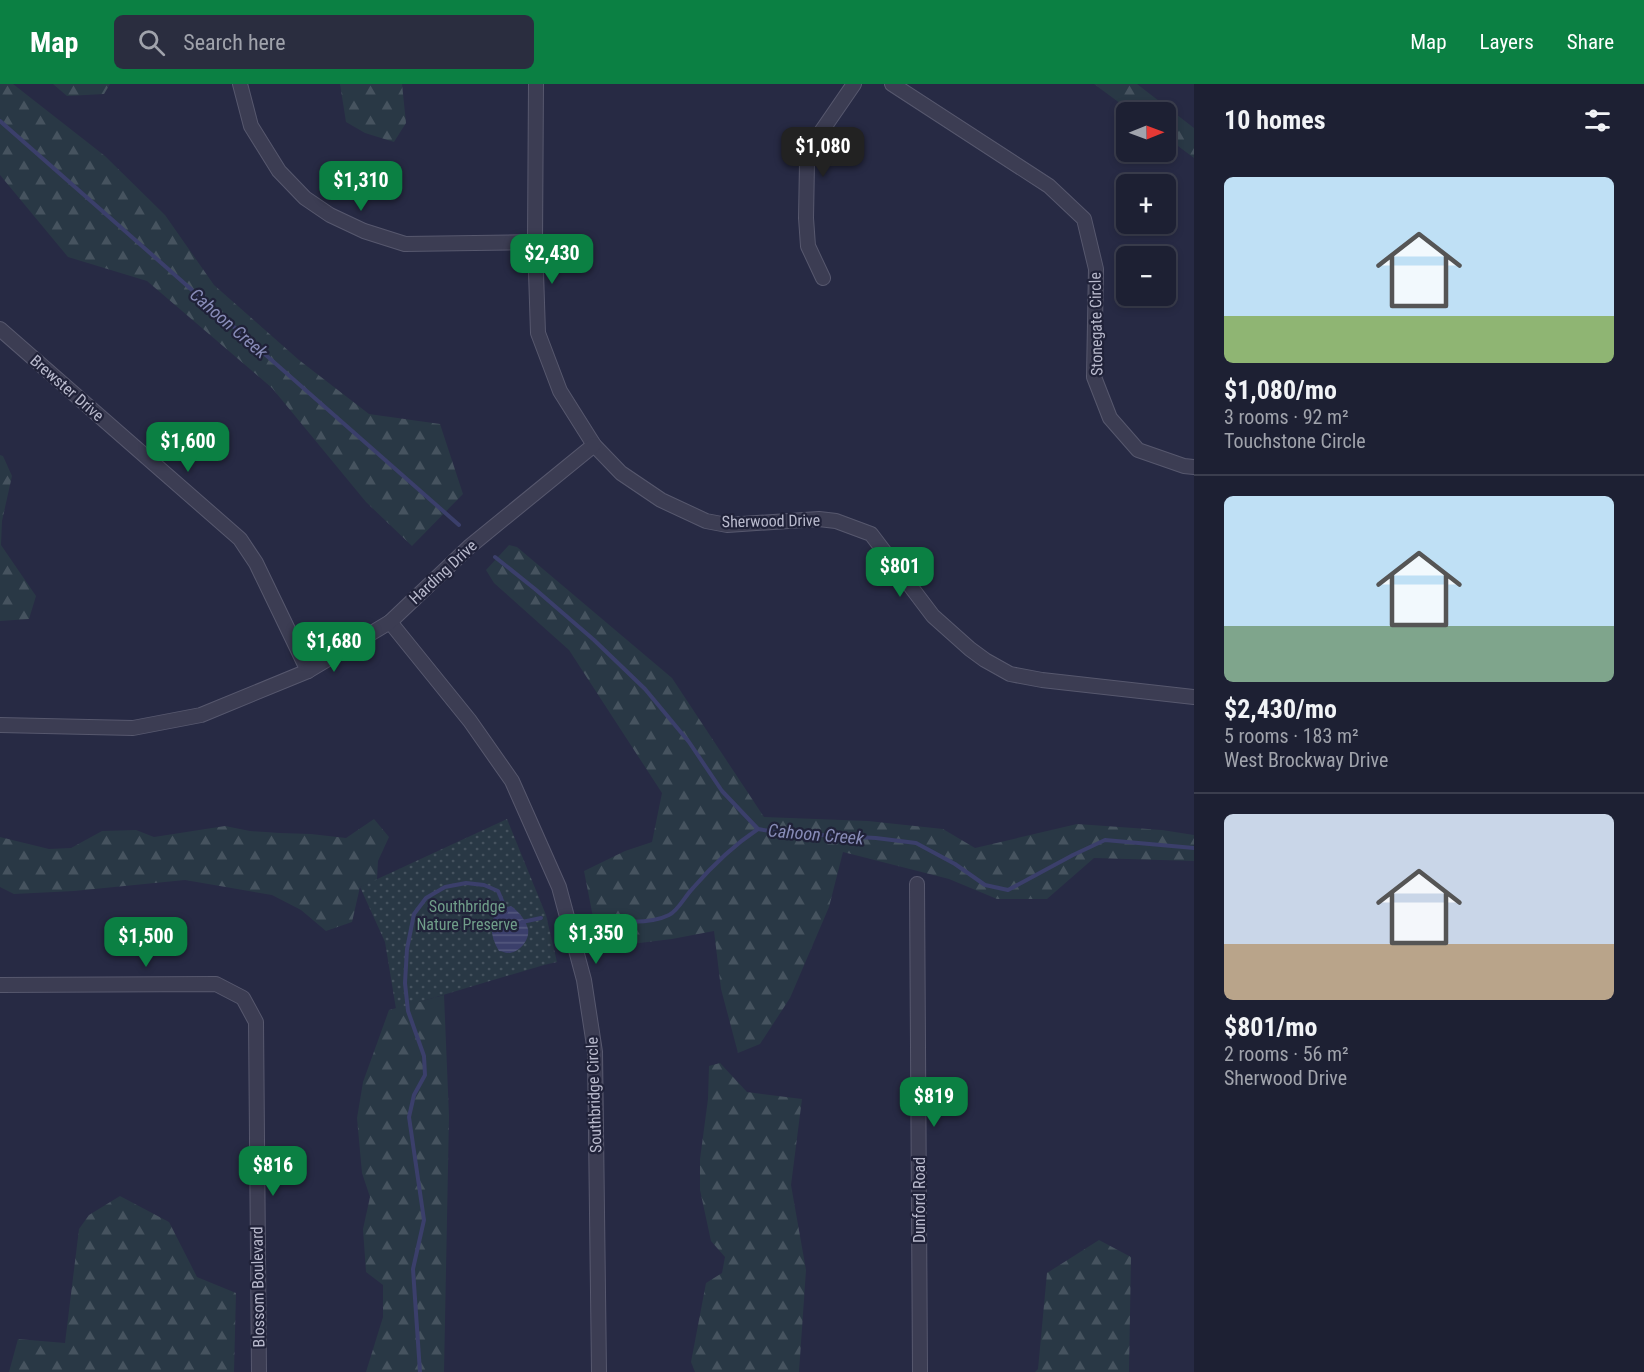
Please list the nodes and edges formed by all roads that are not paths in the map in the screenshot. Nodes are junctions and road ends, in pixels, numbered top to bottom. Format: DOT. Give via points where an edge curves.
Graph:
graph roads {
  1 [pos="240,84"];
  2 [pos="536,84"];
  3 [pos="854,84"];
  4 [pos="892,84"];
  5 [pos="535,242"];
  6 [pos="824,278"];
  7 [pos="0,329"];
  8 [pos="594,445"];
  9 [pos="1194,467"];
  10 [pos="390,622"];
  11 [pos="308,670"];
  12 [pos="1194,698"];
  13 [pos="0,725"];
  14 [pos="917,884"];
  15 [pos="0,985"];
  16 [pos="259,1372"];
  17 [pos="599,1372"];
  18 [pos="920,1372"];
  1 -- 5 [label="street" via="251,126 279,171 305,198 330,215 405,244"];
  2 -- 5 [label="street, Sherwood Drive"];
  3 -- 6 [label="street" via="821,132 807,163 808,246"];
  4 -- 9 [label="street, Stonegate Circle" via="1049,186 1084,219 1096,269 1094,377 1110,418 1138,450"];
  5 -- 8 [label="street, Sherwood Drive" via="538,333 560,391"];
  7 -- 11 [label="street, Brewster Drive" via="240,539 256,563"];
  8 -- 10 [label="street, Harding Drive" via="469,547"];
  8 -- 12 [label="street, Sherwood Drive" via="621,473 661,500 706,521 727,525 819,519 871,534 933,616 970,649 1010,674"];
  10 -- 11 [label="street, Harding Drive"];
  10 -- 17 [label="street, Southbridge Circle" via="471,721 512,781 559,887 584,980 595,1052"];
  11 -- 13 [label="street, Harding Drive" via="201,715 133,728"];
  14 -- 18 [label="street, Dunford Road"];
  15 -- 16 [label="street, Blossom Boulevard" via="216,984 243,998 256,1022"];
}
